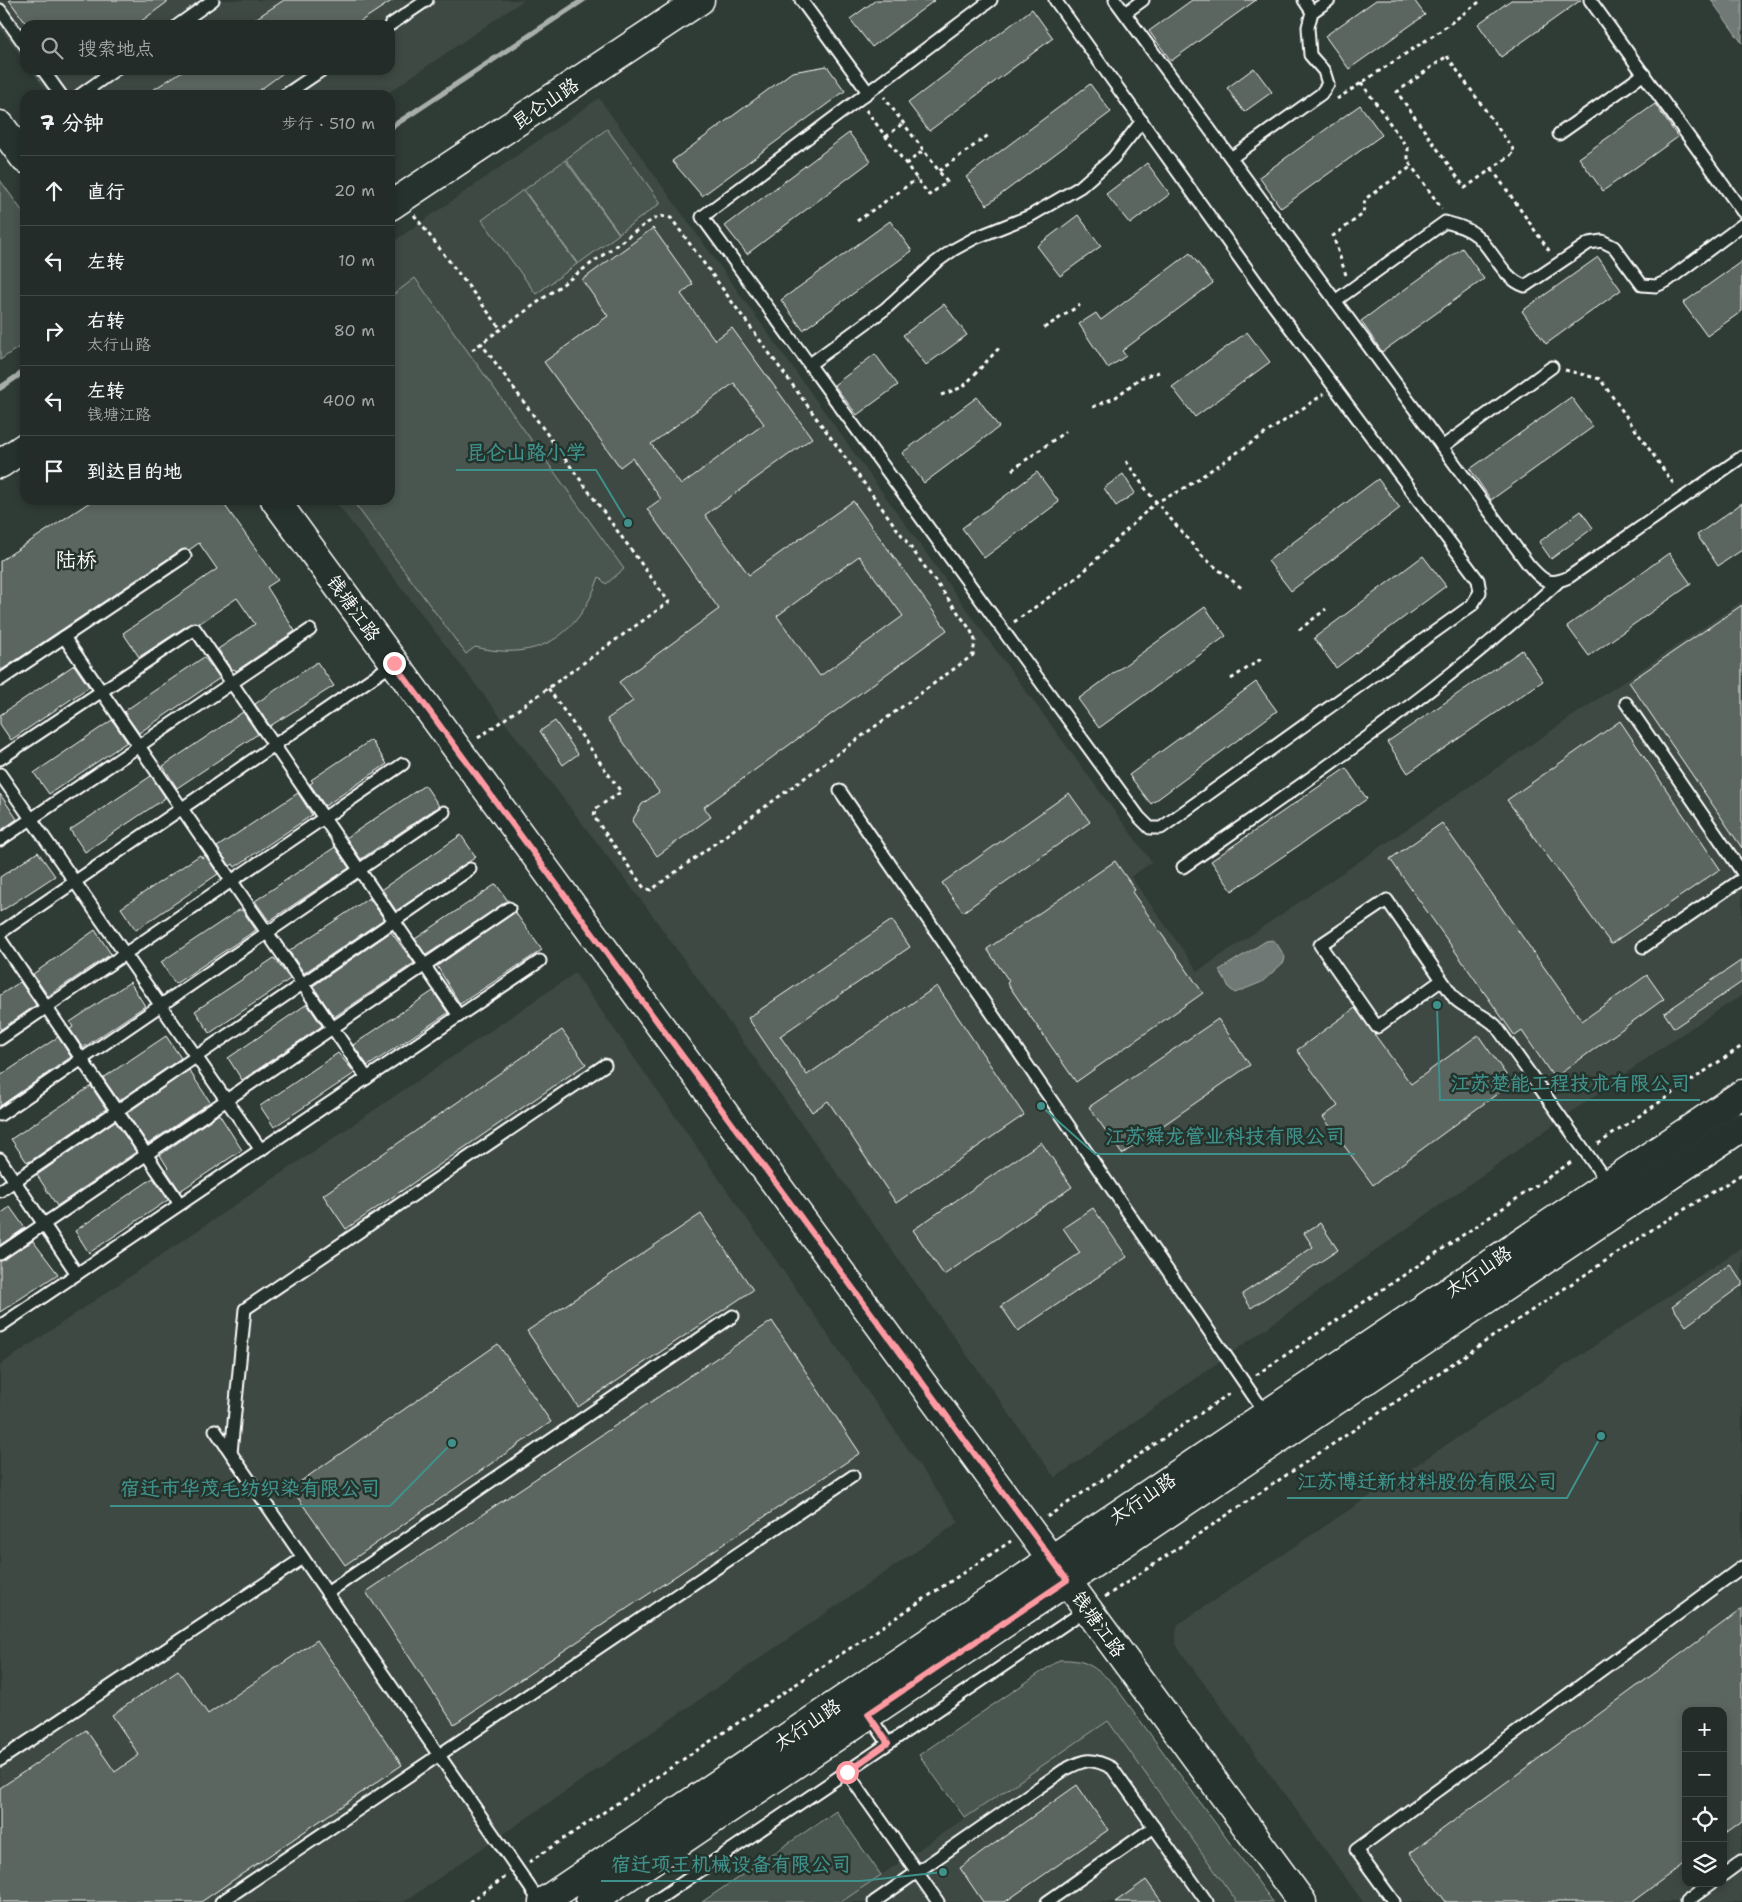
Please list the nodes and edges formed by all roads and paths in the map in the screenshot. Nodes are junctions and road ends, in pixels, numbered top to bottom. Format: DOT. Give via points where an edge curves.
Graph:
graph roads {
  1 [pos="212,0"];
  2 [pos="427,0"];
  3 [pos="700,0"];
  4 [pos="801,0"];
  5 [pos="991,0"];
  6 [pos="1055,0"];
  7 [pos="1116,0"];
  8 [pos="1143,0"];
  9 [pos="1304,0"];
  10 [pos="1329,0"];
  11 [pos="1482,0"];
  12 [pos="1590,0"];
  13 [pos="0,10"];
  14 [pos="1312,12"];
  15 [pos="1125,13"];
  16 [pos="185,20"];
  17 [pos="395,22"];
  18 [pos="20,38"];
  19 [pos="1644,74"];
  20 [pos="47,75"];
  21 [pos="108,75"];
  22 [pos="315,75"];
  23 [pos="1361,82"];
  24 [pos="872,89"];
  25 [pos="57,90"];
  26 [pos="87,90"];
  27 [pos="292,90"];
  28 [pos="858,100"];
  29 [pos="1336,100"];
  30 [pos="1142,121"];
  31 [pos="903,123"];
  32 [pos="0,125"];
  33 [pos="990,134"];
  34 [pos="1559,134"];
  35 [pos="886,137"];
  36 [pos="924,150"];
  37 [pos="20,152"];
  38 [pos="1231,158"];
  39 [pos="906,164"];
  40 [pos="1412,166"];
  41 [pos="1492,169"];
  42 [pos="939,171"];
  43 [pos="917,179"];
  44 [pos="396,203"];
  45 [pos="1742,211"];
  46 [pos="1434,214"];
  47 [pos="857,221"];
  48 [pos="1742,225"];
  49 [pos="1558,264"];
  50 [pos="1355,272"];
  51 [pos="1335,301"];
  52 [pos="1080,305"];
  53 [pos="1044,328"];
  54 [pos="500,329"];
  55 [pos="481,344"];
  56 [pos="1000,347"];
  57 [pos="472,350"];
  58 [pos="810,364"];
  59 [pos="1552,367"];
  60 [pos="1159,372"];
  61 [pos="1334,387"];
  62 [pos="941,395"];
  63 [pos="1093,408"];
  64 [pos="1066,432"];
  65 [pos="1442,447"];
  66 [pos="20,450"];
  67 [pos="1742,457"];
  68 [pos="1126,461"];
  69 [pos="0,464"];
  70 [pos="1012,470"];
  71 [pos="1683,498"];
  72 [pos="1156,502"];
  73 [pos="278,505"];
  74 [pos="185,556"];
  75 [pos="1557,583"];
  76 [pos="1244,590"];
  77 [pos="1326,609"];
  78 [pos="310,630"];
  79 [pos="1003,630"];
  80 [pos="1299,630"];
  81 [pos="64,637"];
  82 [pos="1261,659"];
  83 [pos="394,663"];
  84 [pos="1231,679"];
  85 [pos="0,680"];
  86 [pos="232,683"];
  87 [pos="548,688"];
  88 [pos="102,691"];
  89 [pos="1626,703"];
  90 [pos="274,745"];
  91 [pos="139,746"];
  92 [pos="459,752"];
  93 [pos="0,760"];
  94 [pos="403,764"];
  95 [pos="0,774"];
  96 [pos="840,790"];
  97 [pos="182,809"];
  98 [pos="444,812"];
  99 [pos="324,818"];
  100 [pos="31,819"];
  101 [pos="0,840"];
  102 [pos="1183,867"];
  103 [pos="470,869"];
  104 [pos="359,870"];
  105 [pos="1742,872"];
  106 [pos="1742,879"];
  107 [pos="232,881"];
  108 [pos="75,882"];
  109 [pos="509,908"];
  110 [pos="394,921"];
  111 [pos="267,932"];
  112 [pos="0,934"];
  113 [pos="0,940"];
  114 [pos="1643,947"];
  115 [pos="125,954"];
  116 [pos="540,961"];
  117 [pos="424,966"];
  118 [pos="1442,980"];
  119 [pos="302,984"];
  120 [pos="161,1005"];
  121 [pos="46,1007"];
  122 [pos="458,1016"];
  123 [pos="333,1028"];
  124 [pos="0,1039"];
  125 [pos="1742,1046"];
  126 [pos="196,1056"];
  127 [pos="82,1059"];
  128 [pos="605,1064"];
  129 [pos="367,1078"];
  130 [pos="1742,1094"];
  131 [pos="227,1100"];
  132 [pos="117,1111"];
  133 [pos="0,1115"];
  134 [pos="1742,1127"];
  135 [pos="261,1150"];
  136 [pos="1586,1152"];
  137 [pos="146,1155"];
  138 [pos="0,1159"];
  139 [pos="1742,1174"];
  140 [pos="15,1181"];
  141 [pos="0,1191"];
  142 [pos="1616,1195"];
  143 [pos="180,1204"];
  144 [pos="44,1224"];
  145 [pos="0,1254"];
  146 [pos="77,1274"];
  147 [pos="733,1316"];
  148 [pos="0,1326"];
  149 [pos="1244,1383"];
  150 [pos="1273,1425"];
  151 [pos="215,1430"];
  152 [pos="231,1453"];
  153 [pos="853,1476"];
  154 [pos="1030,1529"];
  155 [pos="303,1558"];
  156 [pos="1742,1567"];
  157 [pos="1059,1569"];
  158 [pos="327,1593"];
  159 [pos="1088,1608"];
  160 [pos="868,1714"];
  161 [pos="888,1743"];
  162 [pos="439,1755"];
  163 [pos="0,1760"];
  164 [pos="847,1772"];
  165 [pos="1154,1827"];
  166 [pos="1742,1861"];
  167 [pos="518,1869"];
  168 [pos="917,1872"];
  169 [pos="1727,1872"];
  170 [pos="1707,1887"];
  171 [pos="221,1902"];
  172 [pos="469,1902"];
  173 [pos="542,1902"];
  174 [pos="590,1902"];
  175 [pos="654,1902"];
  176 [pos="874,1902"];
  177 [pos="938,1902"];
  178 [pos="1047,1902"];
  179 [pos="1207,1902"];
  180 [pos="1302,1902"];
  181 [pos="1394,1902"];
  182 [pos="1686,1902"];
  1 -- 16 [label="lane"];
  2 -- 17 [label="lane"];
  3 -- 44 [label="street, 昆仑山路"];
  4 -- 24 [label="lane"];
  5 -- 24 [label="lane"];
  6 -- 30 [label="lane"];
  7 -- 15 [label="lane"];
  8 -- 15 [label="lane"];
  9 -- 14 [label="lane"];
  10 -- 14 [label="lane"];
  11 -- 23 [label="path"];
  12 -- 19 [label="lane"];
  13 -- 18 [label="lane"];
  14 -- 38 [label="lane" via="1308,27 1310,55 1324,71 1328,84 1321,94"];
  15 -- 38 [label="lane"];
  19 -- 34 [label="lane"];
  19 -- 45 [label="lane"];
  20 -- 25 [label="lane"];
  21 -- 26 [label="lane"];
  22 -- 27 [label="lane"];
  23 -- 29 [label="path"];
  23 -- 40 [label="path" via="1408,149 1408,161"];
  24 -- 28 [label="lane"];
  24 -- 31 [label="path"];
  28 -- 35 [label="path"];
  28 -- 58 [label="lane" via="702,217"];
  30 -- 58 [label="lane" via="1113,158 1080,187 1030,216 953,250 885,309"];
  30 -- 61 [label="lane"];
  31 -- 35 [label="path"];
  31 -- 36 [label="path"];
  32 -- 37 [label="street"];
  33 -- 42 [label="path"];
  35 -- 39 [label="path"];
  36 -- 39 [label="path"];
  36 -- 42 [label="path"];
  38 -- 51 [label="lane"];
  39 -- 43 [label="path"];
  40 -- 46 [label="path" via="1442,209"];
  40 -- 50 [label="path" via="1365,199 1363,214 1333,236 1347,278"];
  41 -- 41 [label="path" via="1515,152 1447,56 1397,92 1465,188"];
  41 -- 49 [label="path"];
  42 -- 43 [label="path" via="947,182 929,195"];
  43 -- 47 [label="path"];
  44 -- 54 [label="path"];
  48 -- 49 [label="lane" via="1656,286 1642,285 1614,247 1602,240 1589,243"];
  49 -- 51 [label="lane" via="1525,286 1515,283 1476,235 1445,222"];
  51 -- 65 [label="lane"];
  52 -- 53 [label="path"];
  54 -- 55 [label="path"];
  54 -- 87 [label="path" via="647,223 660,216 671,218 976,640 973,655 651,890 644,888 594,817 595,810 621,792"];
  55 -- 57 [label="path"];
  55 -- 87 [label="path" via="669,602"];
  56 -- 62 [label="path" via="963,387"];
  58 -- 79 [label="lane"];
  59 -- 65 [label="lane"];
  59 -- 71 [label="path" via="1600,379"];
  60 -- 63 [label="path" via="1140,378 1125,392"];
  61 -- 72 [label="path" via="1180,491"];
  61 -- 79 [label="lane" via="1478,580 1480,592 1472,605 1161,828 1150,828 1139,817"];
  64 -- 70 [label="path"];
  65 -- 75 [label="lane" via="1528,564 1546,581"];
  66 -- 69 [label="street"];
  67 -- 71 [label="lane"];
  68 -- 72 [label="path"];
  71 -- 75 [label="lane"];
  72 -- 76 [label="path" via="1203,558"];
  72 -- 79 [label="path" via="1079,576"];
  73 -- 83 [label="street, 钱塘江路"];
  74 -- 81 [label="lane"];
  75 -- 102 [label="lane" via="1513,624 1359,744"];
  77 -- 80 [label="path"];
  78 -- 86 [label="lane"];
  81 -- 85 [label="lane"];
  81 -- 88 [label="lane"];
  82 -- 84 [label="path"];
  83 -- 90 [label="lane"];
  83 -- 92 [label="street, 钱塘江路"];
  86 -- 88 [label="lane" via="195,629"];
  86 -- 90 [label="lane"];
  86 -- 91 [label="lane"];
  87 -- 92 [label="path"];
  88 -- 91 [label="lane"];
  88 -- 93 [label="lane"];
  89 -- 105 [label="lane"];
  90 -- 97 [label="lane"];
  90 -- 99 [label="lane"];
  91 -- 97 [label="lane"];
  91 -- 100 [label="lane"];
  92 -- 154 [label="street, 钱塘江路"];
  94 -- 99 [label="lane"];
  95 -- 100 [label="lane"];
  96 -- 149 [label="lane"];
  97 -- 107 [label="lane"];
  97 -- 108 [label="lane"];
  98 -- 104 [label="lane"];
  99 -- 104 [label="lane"];
  99 -- 107 [label="lane"];
  100 -- 101 [label="lane"];
  100 -- 108 [label="lane"];
  103 -- 110 [label="lane"];
  104 -- 110 [label="lane"];
  104 -- 111 [label="lane"];
  106 -- 114 [label="lane"];
  107 -- 111 [label="lane"];
  107 -- 115 [label="lane"];
  108 -- 112 [label="lane"];
  108 -- 115 [label="lane"];
  109 -- 117 [label="lane"];
  110 -- 117 [label="lane"];
  110 -- 119 [label="lane"];
  111 -- 119 [label="lane"];
  111 -- 120 [label="lane"];
  113 -- 121 [label="lane"];
  115 -- 120 [label="lane"];
  115 -- 121 [label="lane"];
  116 -- 122 [label="lane"];
  117 -- 122 [label="lane"];
  117 -- 123 [label="lane"];
  118 -- 118 [label="lane" via="1377,1027 1320,945 1387,900"];
  118 -- 136 [label="lane" via="1464,1007 1485,1015 1496,1026"];
  119 -- 123 [label="lane"];
  119 -- 126 [label="lane"];
  120 -- 126 [label="lane"];
  120 -- 127 [label="lane"];
  121 -- 124 [label="lane"];
  121 -- 127 [label="lane"];
  122 -- 129 [label="lane"];
  123 -- 129 [label="lane"];
  123 -- 131 [label="lane"];
  125 -- 136 [label="path"];
  126 -- 131 [label="lane"];
  126 -- 132 [label="lane"];
  127 -- 132 [label="lane"];
  127 -- 133 [label="lane"];
  128 -- 152 [label="lane" via="245,1309"];
  129 -- 135 [label="lane"];
  130 -- 142 [label="street, 太行山路"];
  131 -- 135 [label="lane"];
  131 -- 137 [label="lane"];
  132 -- 137 [label="lane"];
  132 -- 140 [label="lane"];
  134 -- 142 [label="street, 太行山路"];
  135 -- 143 [label="lane"];
  136 -- 142 [label="lane"];
  136 -- 149 [label="path"];
  137 -- 143 [label="lane"];
  137 -- 144 [label="lane"];
  138 -- 140 [label="lane"];
  139 -- 159 [label="path" via="1659,1225"];
  140 -- 141 [label="lane"];
  140 -- 144 [label="lane"];
  142 -- 150 [label="street, 太行山路"];
  143 -- 146 [label="lane"];
  144 -- 145 [label="lane"];
  144 -- 146 [label="lane"];
  146 -- 148 [label="lane"];
  147 -- 158 [label="lane"];
  149 -- 150 [label="lane"];
  149 -- 154 [label="path"];
  150 -- 157 [label="street, 太行山路"];
  151 -- 152 [label="lane"];
  152 -- 155 [label="lane"];
  153 -- 162 [label="lane"];
  154 -- 157 [label="street, 钱塘江路"];
  154 -- 167 [label="path"];
  155 -- 158 [label="lane"];
  155 -- 163 [label="lane"];
  156 -- 181 [label="lane" via="1356,1850"];
  157 -- 159 [label="street, 钱塘江路"];
  157 -- 160 [label="street, 太行山路"];
  157 -- 173 [label="street, 太行山路"];
  158 -- 162 [label="lane"];
  159 -- 161 [label="lane"];
  159 -- 180 [label="street, 钱塘江路"];
  160 -- 161 [label="lane"];
  160 -- 174 [label="street, 太行山路"];
  161 -- 164 [label="lane"];
  162 -- 167 [label="lane"];
  162 -- 171 [label="lane"];
  164 -- 168 [label="lane"];
  164 -- 175 [label="lane"];
  165 -- 168 [label="lane" via="1112,1768 1097,1760 1079,1762"];
  165 -- 178 [label="lane"];
  165 -- 179 [label="lane"];
  166 -- 169 [label="lane"];
  167 -- 172 [label="path"];
  167 -- 173 [label="lane"];
  168 -- 176 [label="lane"];
  168 -- 177 [label="lane"];
  170 -- 182 [label="lane"];
}
